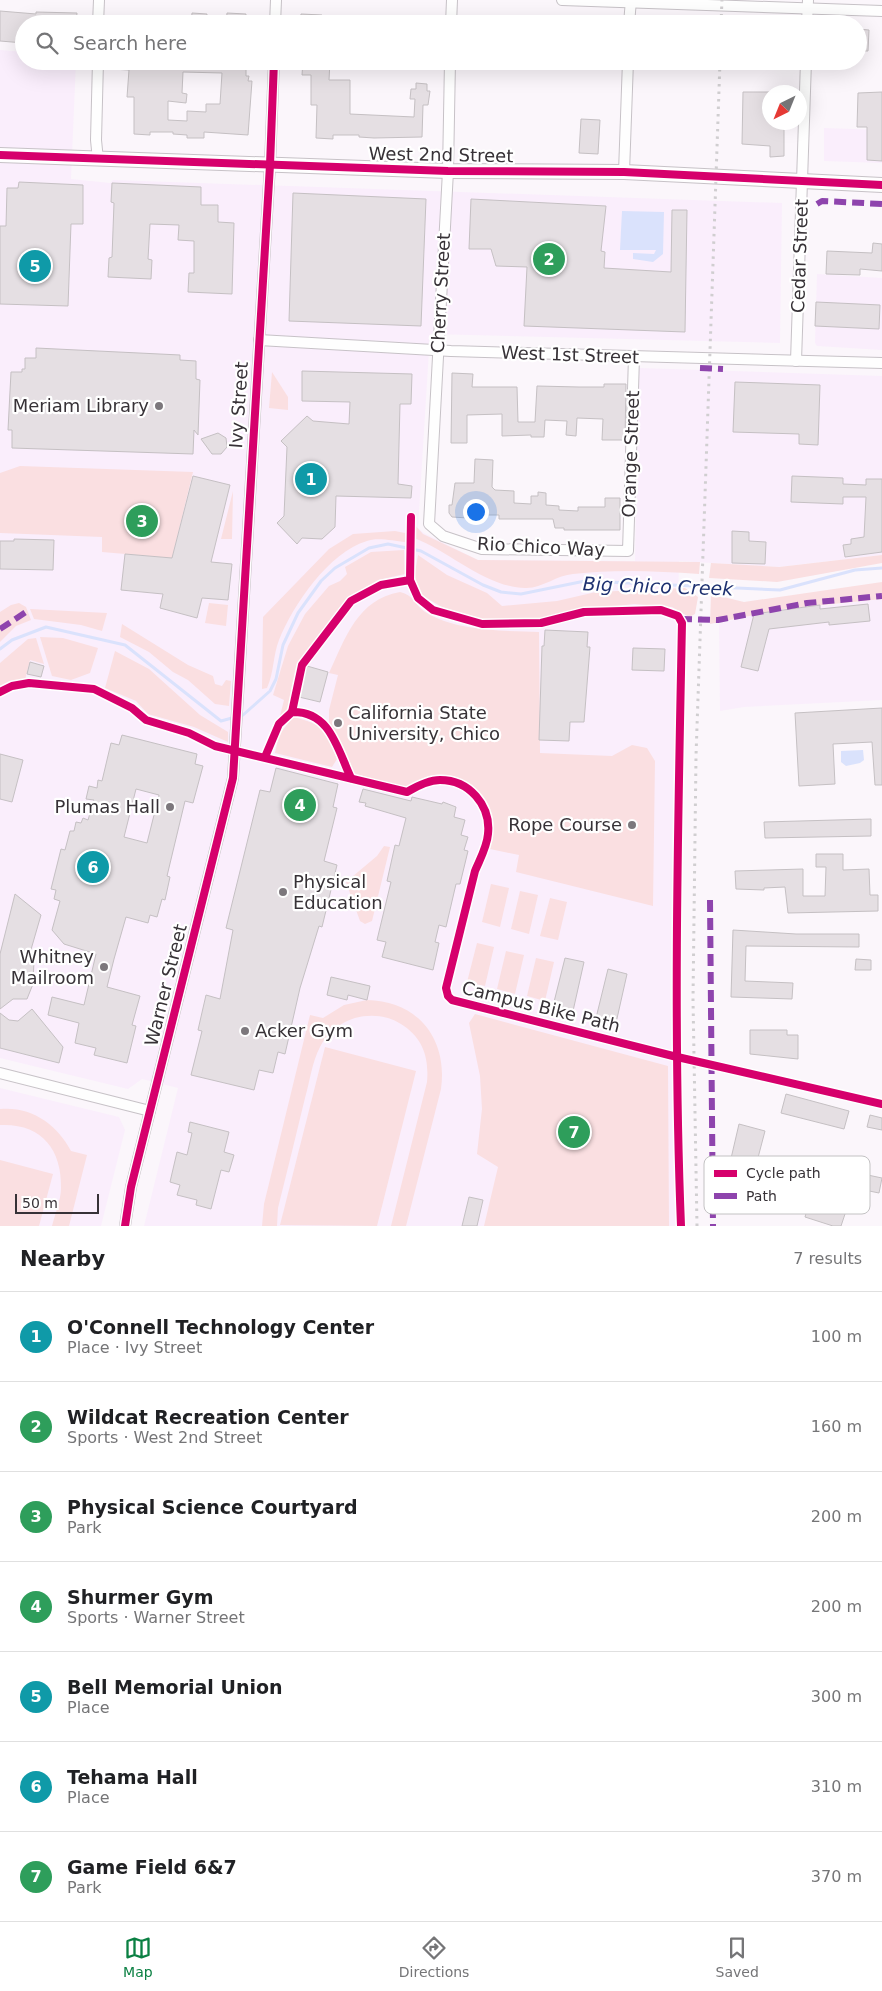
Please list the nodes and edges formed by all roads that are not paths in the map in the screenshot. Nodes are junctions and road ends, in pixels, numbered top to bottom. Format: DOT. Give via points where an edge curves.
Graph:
graph roads {
  1 [pos="99,0"];
  2 [pos="276,0"];
  3 [pos="452,0"];
  4 [pos="562,0"];
  5 [pos="630,1"];
  6 [pos="808,5"];
  7 [pos="882,11"];
  8 [pos="98,15"];
  9 [pos="275,15"];
  10 [pos="451,15"];
  11 [pos="630,15"];
  12 [pos="98,70"];
  13 [pos="274,70"];
  14 [pos="450,70"];
  15 [pos="628,70"];
  16 [pos="806,70"];
  17 [pos="0,155"];
  18 [pos="98,160"];
  19 [pos="270,166"];
  20 [pos="448,171"];
  21 [pos="624,172"];
  22 [pos="803,181"];
  23 [pos="882,185"];
  24 [pos="259,340"];
  25 [pos="437,350"];
  26 [pos="634,357"];
  27 [pos="796,361"];
  28 [pos="882,363"];
  29 [pos="429,524"];
  30 [pos="628,551"];
  31 [pos="235,747"];
  32 [pos="0,1073"];
  33 [pos="150,1111"];
  34 [pos="125,1226"];
  1 -- 8 [label="street"];
  2 -- 9 [label="street"];
  3 -- 10 [label="street"];
  4 -- 5 [label="street"];
  5 -- 6 [label="street"];
  5 -- 11 [label="street"];
  6 -- 7 [label="street"];
  12 -- 18 [label="street"];
  13 -- 19 [label="street, Ivy Street"];
  14 -- 20 [label="street, Cherry Street"];
  15 -- 21 [label="street"];
  16 -- 22 [label="street, Cedar Street"];
  17 -- 18 [label="street, West 2nd Street"];
  18 -- 19 [label="street, West 2nd Street"];
  19 -- 20 [label="street, West 2nd Street"];
  19 -- 24 [label="street, Ivy Street"];
  20 -- 21 [label="street, West 2nd Street"];
  20 -- 25 [label="street, Cherry Street"];
  21 -- 22 [label="street, West 2nd Street"];
  22 -- 23 [label="street, West 2nd Street"];
  22 -- 27 [label="street, Cedar Street"];
  24 -- 25 [label="street, West 1st Street"];
  24 -- 31 [label="street, Ivy Street"];
  25 -- 26 [label="street, West 1st Street"];
  25 -- 29 [label="street, Cherry Street"];
  26 -- 27 [label="street, West 1st Street"];
  26 -- 30 [label="street, Orange Street"];
  27 -- 28 [label="street, West 1st Street"];
  29 -- 30 [label="street, Rio Chico Way" via="443,536 482,548"];
  31 -- 33 [label="street, Warner Street" via="233,778"];
  32 -- 33 [label="street"];
  33 -- 34 [label="street, Warner Street"];
}
